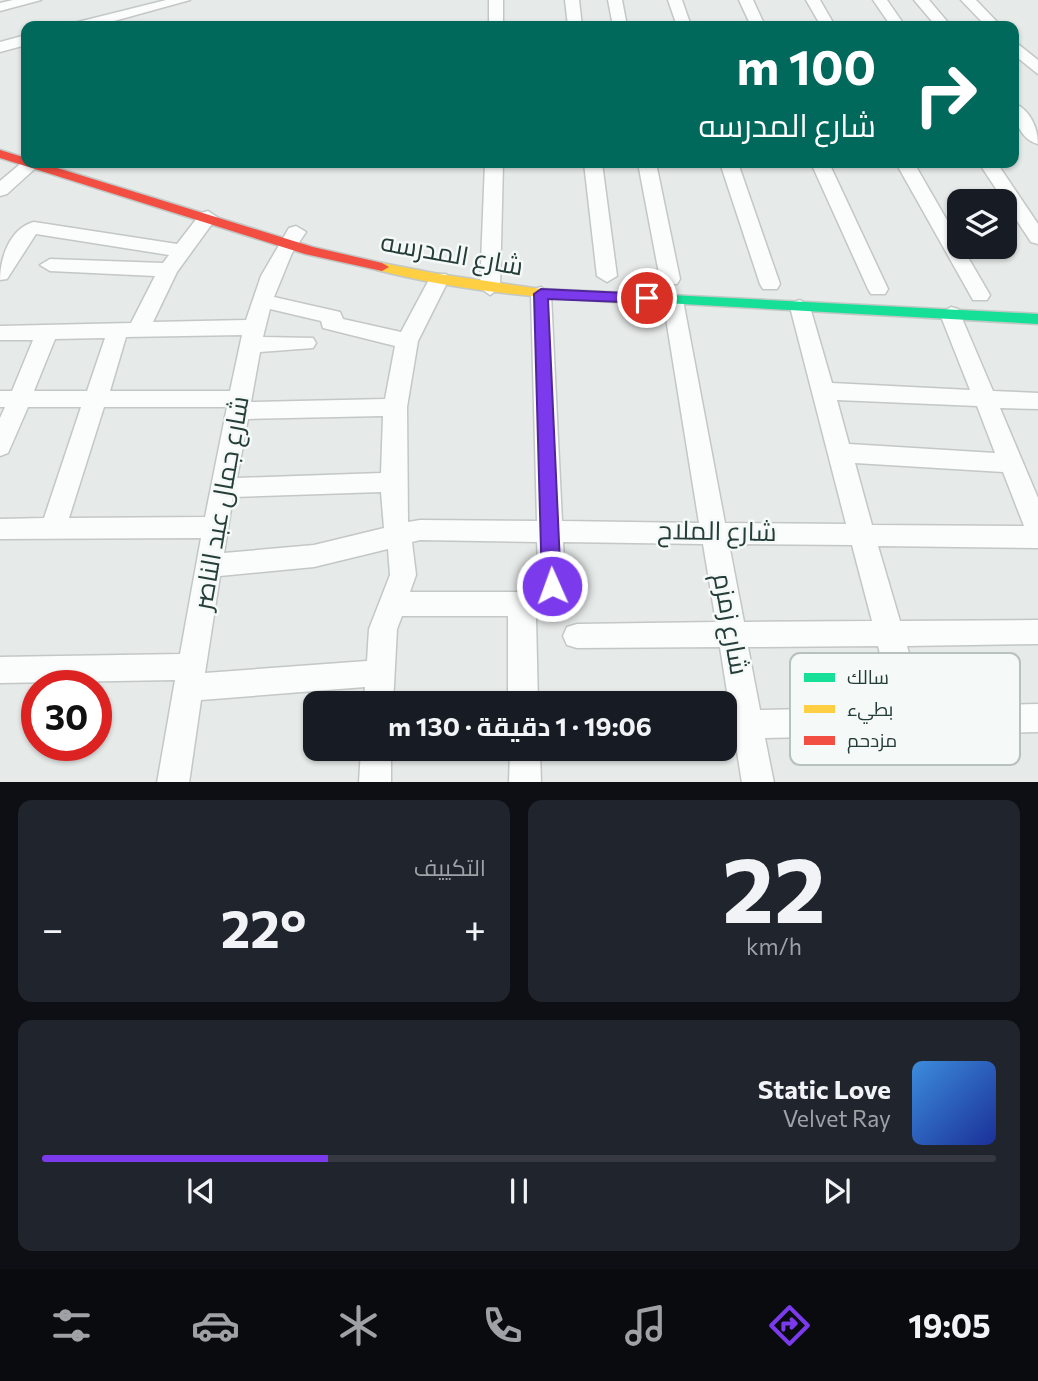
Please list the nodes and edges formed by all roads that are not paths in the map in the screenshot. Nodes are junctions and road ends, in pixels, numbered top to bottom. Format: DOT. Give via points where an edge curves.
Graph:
graph roads {
  1 [pos="34,0"];
  2 [pos="183,0"];
  3 [pos="496,0"];
  4 [pos="572,0"];
  5 [pos="615,0"];
  6 [pos="675,0"];
  7 [pos="746,0"];
  8 [pos="813,0"];
  9 [pos="880,0"];
  10 [pos="921,0"];
  11 [pos="968,0"];
  12 [pos="0,7"];
  13 [pos="99,21"];
  14 [pos="496,21"];
  15 [pos="574,21"];
  16 [pos="619,21"];
  17 [pos="682,21"];
  18 [pos="756,21"];
  19 [pos="825,21"];
  20 [pos="895,21"];
  21 [pos="940,21"];
  22 [pos="990,21"];
  23 [pos="21,41"];
  24 [pos="2,43"];
  25 [pos="1019,51"];
  26 [pos="1038,69"];
  27 [pos="1019,115"];
  28 [pos="0,138"];
  29 [pos="1038,139"];
  30 [pos="21,151"];
  31 [pos="0,155"];
  32 [pos="21,156"];
  33 [pos="21,165"];
  34 [pos="64,168"];
  35 [pos="91,168"];
  36 [pos="494,168"];
  37 [pos="594,168"];
  38 [pos="648,168"];
  39 [pos="731,168"];
  40 [pos="822,168"];
  41 [pos="908,168"];
  42 [pos="991,168"];
  43 [pos="0,190"];
  44 [pos="208,217"];
  45 [pos="31,229"];
  46 [pos="1038,238"];
  47 [pos="291,239"];
  48 [pos="182,251"];
  49 [pos="398,253"];
  50 [pos="50,265"];
  51 [pos="169,270"];
  52 [pos="491,273"];
  53 [pos="0,274"];
  54 [pos="607,276"];
  55 [pos="439,279"];
  56 [pos="670,284"];
  57 [pos="770,284"];
  58 [pos="878,289"];
  59 [pos="541,294"];
  60 [pos="986,295"];
  61 [pos="262,301"];
  62 [pos="952,304"];
  63 [pos="800,307"];
  64 [pos="1038,319"];
  65 [pos="128,330"];
  66 [pos="47,332"];
  67 [pos="0,333"];
  68 [pos="253,336"];
  69 [pos="407,341"];
  70 [pos="304,343"];
  71 [pos="823,391"];
  72 [pos="96,398"];
  73 [pos="10,399"];
  74 [pos="985,399"];
  75 [pos="1038,401"];
  76 [pos="239,405"];
  77 [pos="395,407"];
  78 [pos="0,447"];
  79 [pos="840,453"];
  80 [pos="1011,463"];
  81 [pos="392,482"];
  82 [pos="222,488"];
  83 [pos="215,527"];
  84 [pos="53,528"];
  85 [pos="0,529"];
  86 [pos="550,529"];
  87 [pos="1038,530"];
  88 [pos="715,531"];
  89 [pos="396,534"];
  90 [pos="862,534"];
  91 [pos="1038,537"];
  92 [pos="209,566"];
  93 [pos="393,604"];
  94 [pos="532,604"];
  95 [pos="1038,632"];
  96 [pos="890,633"];
  97 [pos="732,635"];
  98 [pos="576,636"];
  99 [pos="895,653"];
  100 [pos="0,670"];
  101 [pos="379,673"];
  102 [pos="191,677"];
  103 [pos="378,691"];
  104 [pos="523,691"];
  105 [pos="734,691"];
  106 [pos="1020,718"];
  107 [pos="1038,718"];
  108 [pos="790,724"];
  109 [pos="737,725"];
  110 [pos="737,728"];
  111 [pos="376,761"];
  112 [pos="525,761"];
  113 [pos="173,782"];
  114 [pos="375,782"];
  115 [pos="526,782"];
  116 [pos="758,782"];
  1 -- 12 [label="street"];
  2 -- 13 [label="street"];
  3 -- 14 [label="street"];
  4 -- 15 [label="street"];
  5 -- 16 [label="street"];
  6 -- 17 [label="street"];
  7 -- 18 [label="street"];
  8 -- 19 [label="street"];
  9 -- 20 [label="street"];
  10 -- 21 [label="street"];
  11 -- 22 [label="street"];
  23 -- 24 [label="street"];
  25 -- 26 [label="street"];
  27 -- 29 [label="street"];
  28 -- 30 [label="main road, شارع المدرسه"];
  31 -- 32 [label="main road, شارع المدرسه"];
  33 -- 43 [label="street"];
  34 -- 44 [label="main road, شارع المدرسه"];
  35 -- 47 [label="main road, شارع المدرسه"];
  36 -- 52 [label="street"];
  37 -- 54 [label="street"];
  38 -- 56 [label="street, شارع زمزم"];
  39 -- 57 [label="street"];
  40 -- 58 [label="street"];
  41 -- 60 [label="street"];
  42 -- 46 [label="street"];
  44 -- 47 [label="main road, شارع المدرسه"];
  44 -- 48 [label="street"];
  45 -- 48 [label="street"];
  45 -- 53 [label="street"];
  47 -- 49 [label="main road, شارع المدرسه"];
  47 -- 55 [label="main road, شارع المدرسه"];
  47 -- 61 [label="street, شارع جمال عبد الناصر"];
  48 -- 51 [label="street"];
  50 -- 51 [label="street"];
  51 -- 65 [label="street"];
  52 -- 55 [label="main road, شارع المدرسه"];
  52 -- 59 [label="main road, شارع المدرسه"];
  55 -- 69 [label="street"];
  56 -- 59 [label="main road, شارع المدرسه"];
  56 -- 63 [label="main road, شارع المدرسه"];
  56 -- 88 [label="street, شارع زمزم"];
  59 -- 86 [label="street"];
  60 -- 62 [label="main road, شارع المدرسه"];
  61 -- 68 [label="street, شارع جمال عبد الناصر"];
  61 -- 69 [label="street"];
  62 -- 63 [label="main road, شارع المدرسه"];
  62 -- 64 [label="main road, شارع المدرسه"];
  62 -- 74 [label="street"];
  63 -- 71 [label="street"];
  65 -- 66 [label="street"];
  65 -- 68 [label="street"];
  65 -- 72 [label="street"];
  66 -- 67 [label="street"];
  66 -- 73 [label="street"];
  68 -- 70 [label="street"];
  68 -- 76 [label="street, شارع جمال عبد الناصر"];
  69 -- 77 [label="street"];
  71 -- 74 [label="street"];
  71 -- 79 [label="street"];
  72 -- 73 [label="street"];
  72 -- 76 [label="street"];
  72 -- 84 [label="street"];
  73 -- 78 [label="street"];
  74 -- 75 [label="street"];
  74 -- 80 [label="street"];
  76 -- 77 [label="street"];
  76 -- 82 [label="street, شارع جمال عبد الناصر"];
  77 -- 81 [label="street"];
  79 -- 80 [label="street"];
  79 -- 90 [label="street"];
  80 -- 87 [label="street"];
  81 -- 82 [label="street"];
  81 -- 89 [label="street"];
  82 -- 83 [label="street, شارع جمال عبد الناصر"];
  83 -- 84 [label="street"];
  83 -- 92 [label="street, شارع جمال عبد الناصر"];
  84 -- 85 [label="street"];
  86 -- 88 [label="street, شارع الملاح"];
  86 -- 89 [label="street, شارع الملاح"];
  86 -- 94 [label="street" via="552,586 547,596"];
  88 -- 90 [label="street, شارع الملاح"];
  88 -- 97 [label="street, شارع زمزم"];
  89 -- 92 [label="street, شارع الملاح" via="314,556"];
  89 -- 93 [label="street" via="403,575"];
  90 -- 91 [label="street, شارع الملاح"];
  90 -- 96 [label="street"];
  92 -- 102 [label="street, شارع جمال عبد الناصر"];
  93 -- 94 [label="street"];
  93 -- 101 [label="street" via="383,629"];
  94 -- 104 [label="street" via="521,618"];
  95 -- 96 [label="street"];
  96 -- 97 [label="street"];
  96 -- 99 [label="street"];
  97 -- 98 [label="street"];
  97 -- 105 [label="street, شارع زمزم"];
  100 -- 102 [label="street"];
  101 -- 102 [label="street"];
  101 -- 103 [label="street"];
  102 -- 113 [label="street, شارع جمال عبد الناصر"];
  106 -- 107 [label="street"];
  108 -- 109 [label="street"];
  110 -- 116 [label="street, شارع زمزم"];
  111 -- 114 [label="street"];
  112 -- 115 [label="street"];
}
